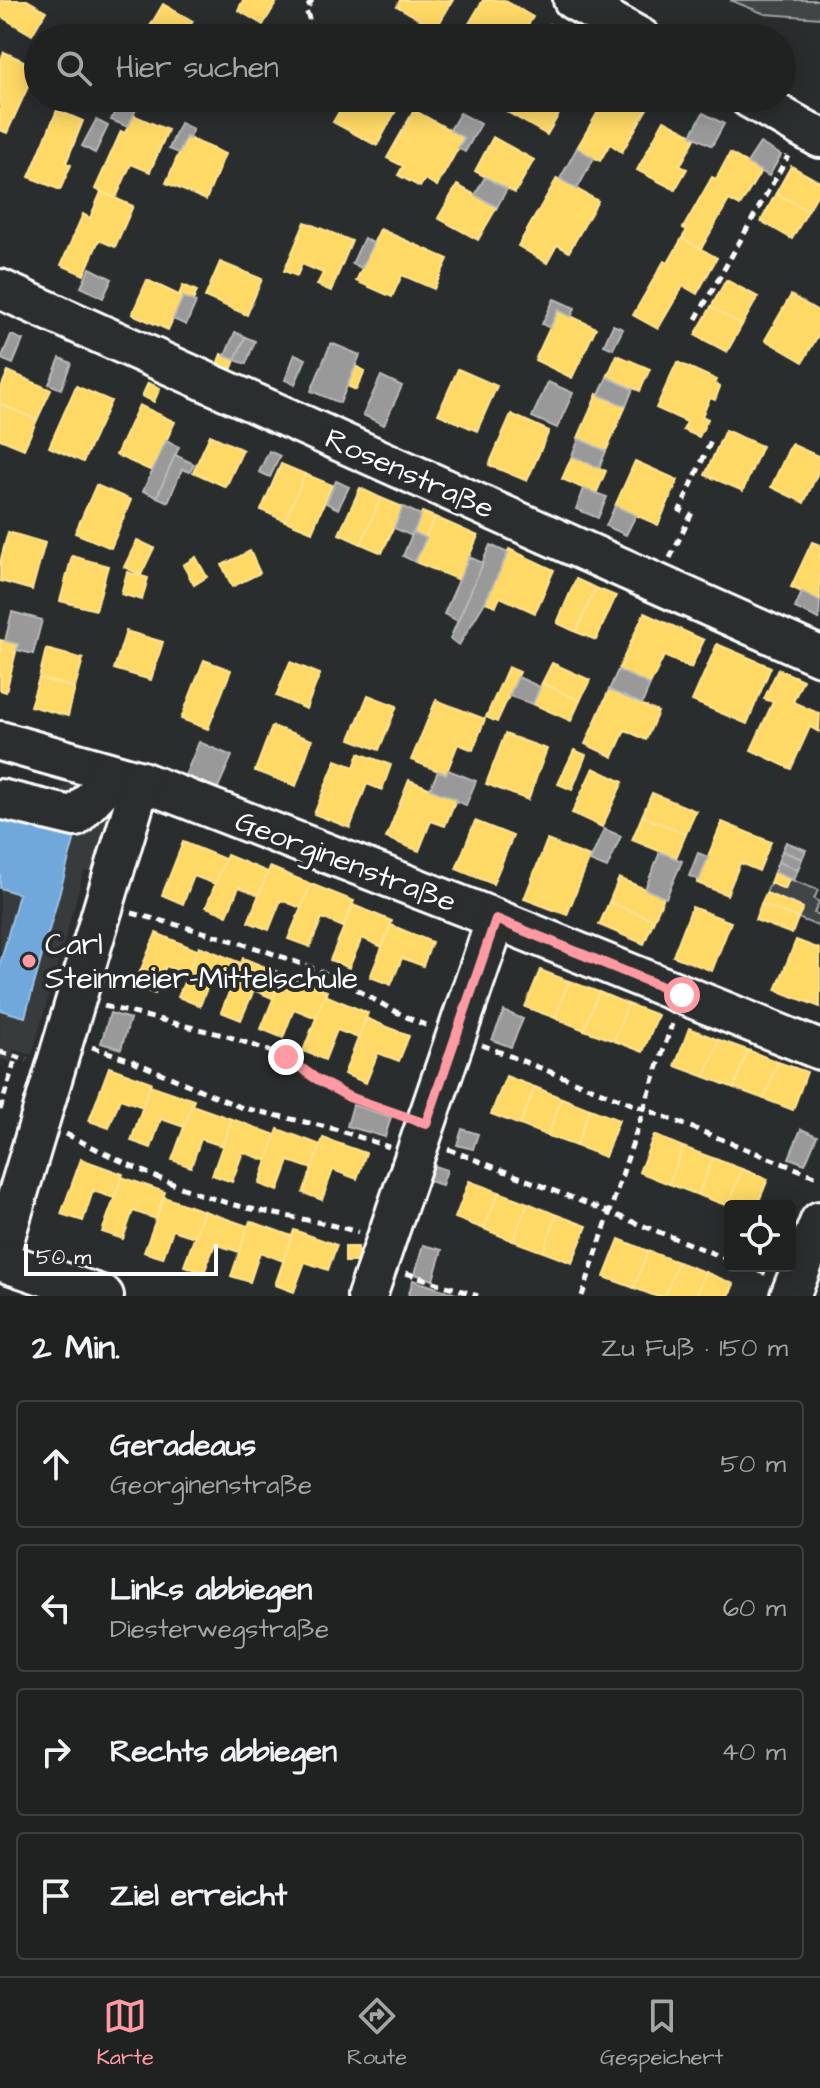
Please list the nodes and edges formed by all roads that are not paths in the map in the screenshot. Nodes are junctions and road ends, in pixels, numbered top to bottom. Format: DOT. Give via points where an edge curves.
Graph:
graph roads {
  1 [pos="573,0"];
  2 [pos="616,24"];
  3 [pos="774,112"];
  4 [pos="812,133"];
  5 [pos="0,289"];
  6 [pos="820,656"];
  7 [pos="0,741"];
  8 [pos="124,777"];
  9 [pos="0,799"];
  10 [pos="496,919"];
  11 [pos="820,1050"];
  12 [pos="820,1221"];
  13 [pos="0,1254"];
  14 [pos="0,1261"];
  15 [pos="377,1267"];
  16 [pos="104,1296"];
  17 [pos="790,1296"];
  1 -- 2 [label="street"];
  3 -- 4 [label="street"];
  5 -- 6 [label="street, Rosenstraße"];
  7 -- 8 [label="street, Georginenstraße"];
  8 -- 9 [label="street" via="99,792 75,817"];
  8 -- 10 [label="street, Georginenstraße"];
  8 -- 13 [label="street" via="104,905"];
  10 -- 11 [label="street, Georginenstraße"];
  10 -- 15 [label="street"];
  12 -- 17 [label="street"];
  14 -- 16 [label="street"];
}
